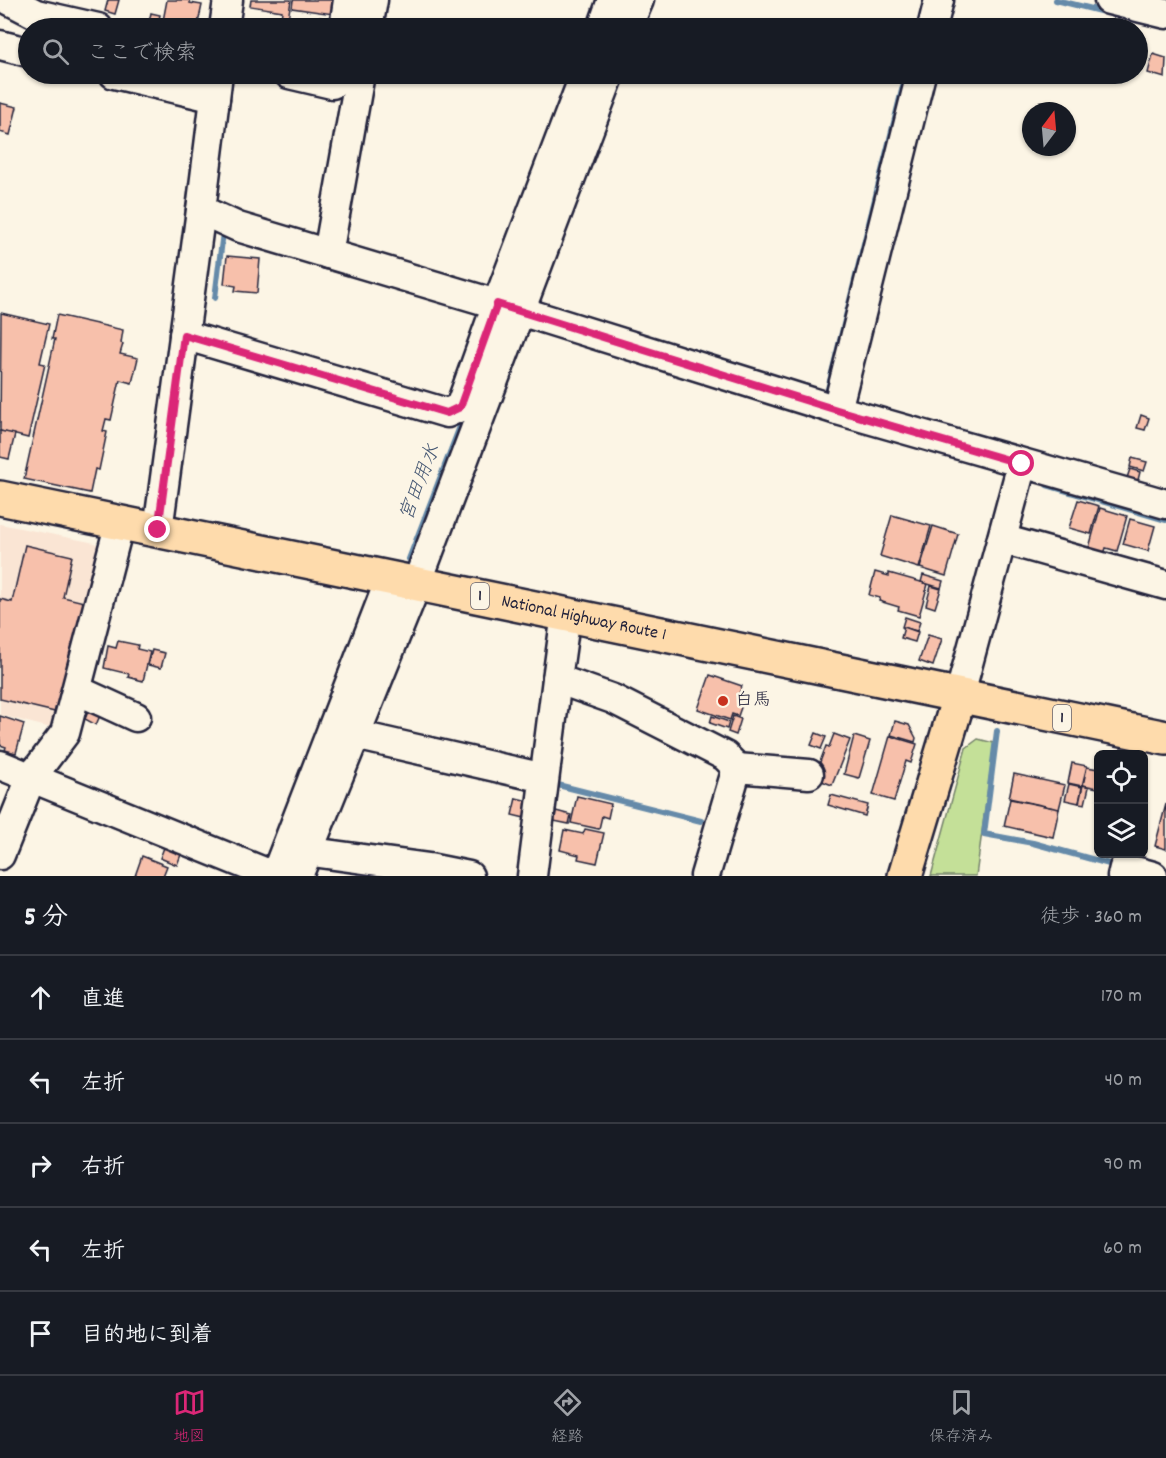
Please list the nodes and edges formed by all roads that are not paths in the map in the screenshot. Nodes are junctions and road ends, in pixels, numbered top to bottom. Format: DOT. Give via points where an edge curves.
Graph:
graph roads {
  1 [pos="9,0"];
  2 [pos="228,0"];
  3 [pos="348,0"];
  4 [pos="373,0"];
  5 [pos="612,0"];
  6 [pos="639,0"];
  7 [pos="939,0"];
  8 [pos="1109,0"];
  9 [pos="1166,14"];
  10 [pos="54,18"];
  11 [pos="225,18"];
  12 [pos="345,18"];
  13 [pos="370,18"];
  14 [pos="606,18"];
  15 [pos="631,18"];
  16 [pos="934,18"];
  17 [pos="0,45"];
  18 [pos="18,50"];
  19 [pos="200,84"];
  20 [pos="358,84"];
  21 [pos="582,84"];
  22 [pos="606,84"];
  23 [pos="918,84"];
  24 [pos="217,86"];
  25 [pos="201,210"];
  26 [pos="328,254"];
  27 [pos="508,307"];
  28 [pos="184,335"];
  29 [pos="837,410"];
  30 [pos="1022,464"];
  31 [pos="0,498"];
  32 [pos="1166,504"];
  33 [pos="120,522"];
  34 [pos="158,530"];
  35 [pos="1002,538"];
  36 [pos="404,580"];
  37 [pos="1166,585"];
  38 [pos="566,614"];
  39 [pos="557,679"];
  40 [pos="77,690"];
  41 [pos="959,697"];
  42 [pos="136,717"];
  43 [pos="355,735"];
  44 [pos="1166,738"];
  45 [pos="0,765"];
  46 [pos="737,768"];
  47 [pos="809,774"];
  48 [pos="32,778"];
  49 [pos="544,778"];
  50 [pos="0,855"];
  51 [pos="297,859"];
  52 [pos="274,876"];
  53 [pos="470,876"];
  54 [pos="532,876"];
  55 [pos="705,876"];
  56 [pos="905,876"];
  57 [pos="1122,876"];
  58 [pos="1153,876"];
  1 -- 10 [label="street"];
  2 -- 11 [label="street"];
  3 -- 12 [label="street"];
  4 -- 13 [label="street"];
  5 -- 14 [label="street"];
  6 -- 15 [label="street"];
  7 -- 16 [label="street"];
  8 -- 9 [label="street"];
  17 -- 18 [label="street"];
  19 -- 24 [label="street"];
  20 -- 26 [label="street"];
  21 -- 27 [label="street"];
  22 -- 27 [label="street"];
  23 -- 29 [label="street"];
  24 -- 25 [label="street"];
  25 -- 26 [label="street" via="238,227"];
  25 -- 28 [label="street"];
  26 -- 27 [label="street"];
  27 -- 28 [label="street" via="460,407 447,413"];
  27 -- 29 [label="street"];
  27 -- 36 [label="street"];
  28 -- 34 [label="street"];
  29 -- 30 [label="street"];
  30 -- 32 [label="street"];
  30 -- 35 [label="street"];
  31 -- 33 [label="main road, National Highway Route 1 / 1"];
  33 -- 34 [label="main road, National Highway Route 1 / 1"];
  33 -- 40 [label="street"];
  34 -- 36 [label="main road, National Highway Route 1 / 1"];
  35 -- 37 [label="street"];
  35 -- 41 [label="street"];
  36 -- 38 [label="main road, National Highway Route 1 / 1"];
  36 -- 43 [label="street"];
  36 -- 51 [label="street"];
  38 -- 39 [label="street"];
  38 -- 41 [label="main road, National Highway Route 1 / 1"];
  39 -- 46 [label="street" via="613,699 726,756"];
  39 -- 49 [label="street"];
  40 -- 42 [label="street"];
  40 -- 48 [label="street" via="66,733"];
  41 -- 44 [label="main road, National Highway Route 1 / 1"];
  41 -- 56 [label="main road"];
  43 -- 49 [label="street"];
  43 -- 51 [label="street"];
  45 -- 48 [label="street"];
  46 -- 47 [label="street"];
  46 -- 55 [label="street"];
  48 -- 50 [label="street"];
  48 -- 52 [label="street"];
  49 -- 54 [label="street"];
  51 -- 52 [label="street"];
  51 -- 53 [label="street" via="429,868"];
  57 -- 58 [label="street" via="1124,868"];
}
